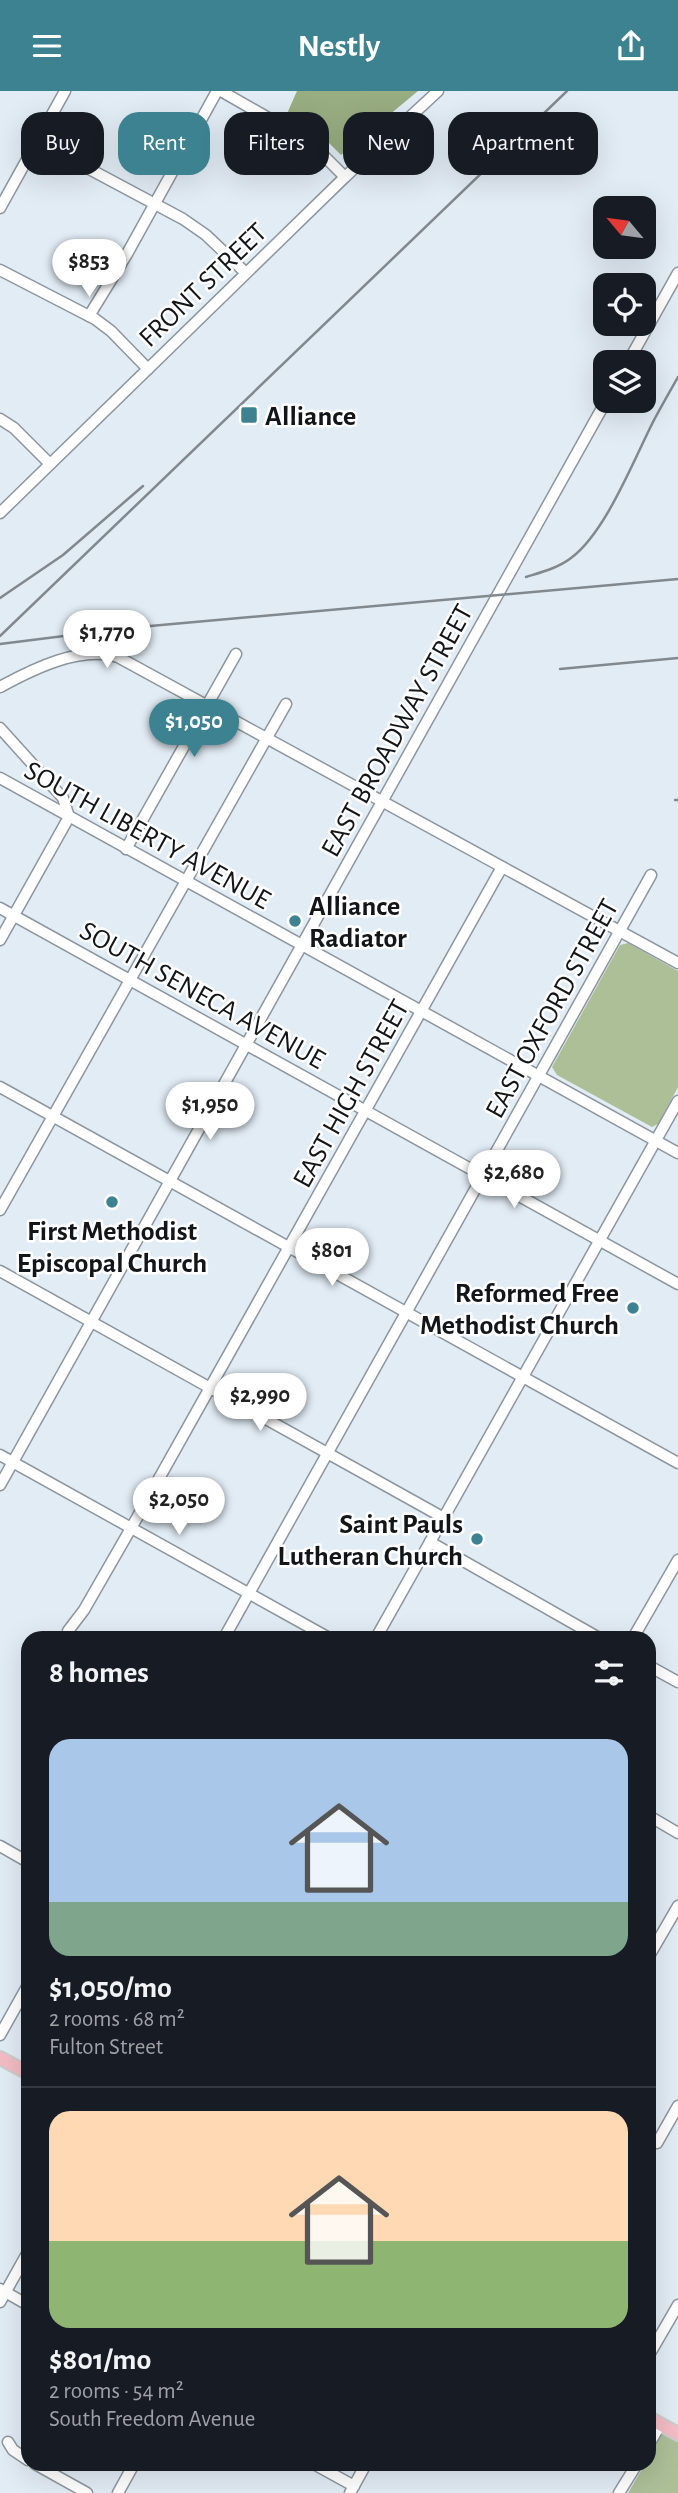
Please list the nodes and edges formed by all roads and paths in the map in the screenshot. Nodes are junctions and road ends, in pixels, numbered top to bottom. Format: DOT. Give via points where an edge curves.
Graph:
graph roads {
  1 [pos="65,91"];
  2 [pos="219,91"];
  3 [pos="438,91"];
  4 [pos="53,112"];
  5 [pos="21,170"];
  6 [pos="102,175"];
  7 [pos="345,177"];
  8 [pos="155,203"];
  9 [pos="0,208"];
  10 [pos="0,270"];
  11 [pos="246,273"];
  12 [pos="678,273"];
  13 [pos="89,316"];
  14 [pos="635,350"];
  15 [pos="148,369"];
  16 [pos="600,413"];
  17 [pos="0,419"];
  18 [pos="50,464"];
  19 [pos="0,513"];
  20 [pos="236,654"];
  21 [pos="0,687"];
  22 [pos="286,704"];
  23 [pos="207,705"];
  24 [pos="0,728"];
  25 [pos="267,738"];
  26 [pos="0,778"];
  27 [pos="383,801"];
  28 [pos="69,817"];
  29 [pos="126,849"];
  30 [pos="502,867"];
  31 [pos="651,875"];
  32 [pos="186,882"];
  33 [pos="0,908"];
  34 [pos="14,915"];
  35 [pos="620,932"];
  36 [pos="0,940"];
  37 [pos="302,946"];
  38 [pos="678,963"];
  39 [pos="130,979"];
  40 [pos="422,1011"];
  41 [pos="247,1044"];
  42 [pos="540,1076"];
  43 [pos="0,1087"];
  44 [pos="678,1101"];
  45 [pos="365,1111"];
  46 [pos="53,1116"];
  47 [pos="656,1140"];
  48 [pos="678,1153"];
  49 [pos="483,1176"];
  50 [pos="170,1181"];
  51 [pos="0,1210"];
  52 [pos="601,1240"];
  53 [pos="289,1247"];
  54 [pos="0,1271"];
  55 [pos="678,1284"];
  56 [pos="406,1312"];
  57 [pos="91,1323"];
  58 [pos="523,1376"];
  59 [pos="210,1388"];
  60 [pos="328,1454"];
  61 [pos="0,1455"];
  62 [pos="13,1462"];
  63 [pos="678,1463"];
  64 [pos="0,1485"];
  65 [pos="444,1518"];
  66 [pos="131,1528"];
  67 [pos="430,1542"];
  68 [pos="678,1560"];
  69 [pos="249,1593"];
  70 [pos="68,1631"];
  71 [pos="228,1631"];
  72 [pos="317,1631"];
  73 [pos="380,1631"];
  74 [pos="587,1631"];
  75 [pos="637,1631"];
  76 [pos="656,1670"];
  77 [pos="678,1682"];
  78 [pos="656,1820"];
  79 [pos="678,1833"];
  80 [pos="0,1846"];
  81 [pos="21,1858"];
  82 [pos="678,1906"];
  83 [pos="656,1944"];
  84 [pos="21,1998"];
  85 [pos="0,2035"];
  86 [pos="0,2058"];
  87 [pos="21,2069"];
  88 [pos="678,2106"];
  89 [pos="657,2143"];
  90 [pos="21,2263"];
  91 [pos="2,2294"];
  92 [pos="21,2302"];
  93 [pos="678,2305"];
  94 [pos="656,2343"];
  95 [pos="656,2422"];
  96 [pos="678,2434"];
  97 [pos="8,2442"];
  98 [pos="21,2455"];
  99 [pos="47,2471"];
  100 [pos="130,2471"];
  101 [pos="325,2471"];
  102 [pos="362,2471"];
  103 [pos="633,2471"];
  104 [pos="352,2489"];
  105 [pos="86,2493"];
  106 [pos="118,2493"];
  107 [pos="619,2493"];
  1 -- 4 [label="street"];
  2 -- 7 [label="street" via="298,135"];
  2 -- 8 [label="street"];
  3 -- 7 [label="street, FRONT STREET"];
  5 -- 9 [label="street"];
  6 -- 8 [label="street"];
  7 -- 11 [label="street, FRONT STREET"];
  8 -- 11 [label="street" via="195,226"];
  8 -- 13 [label="street"];
  10 -- 13 [label="street"];
  11 -- 15 [label="street, FRONT STREET"];
  12 -- 14 [label="street"];
  13 -- 15 [label="street" via="111,331"];
  15 -- 18 [label="street, FRONT STREET"];
  16 -- 27 [label="street, EAST BROADWAY STREET"];
  17 -- 18 [label="street"];
  18 -- 19 [label="street, FRONT STREET"];
  20 -- 23 [label="street"];
  21 -- 23 [label="street" via="58,662 105,654"];
  22 -- 25 [label="street"];
  23 -- 25 [label="street"];
  23 -- 29 [label="street"];
  24 -- 28 [label="street" via="63,798"];
  25 -- 27 [label="street"];
  25 -- 32 [label="street"];
  26 -- 28 [label="street, SOUTH LIBERTY AVENUE"];
  27 -- 30 [label="street"];
  27 -- 37 [label="street, EAST BROADWAY STREET"];
  28 -- 29 [label="street, SOUTH LIBERTY AVENUE"];
  28 -- 34 [label="street"];
  29 -- 32 [label="street, SOUTH LIBERTY AVENUE"];
  30 -- 35 [label="street"];
  30 -- 40 [label="street, EAST HIGH STREET"];
  31 -- 35 [label="street, EAST OXFORD STREET"];
  32 -- 37 [label="street, SOUTH LIBERTY AVENUE"];
  32 -- 39 [label="street"];
  33 -- 34 [label="street, SOUTH SENECA AVENUE"];
  34 -- 36 [label="street"];
  34 -- 39 [label="street, SOUTH SENECA AVENUE"];
  35 -- 38 [label="street"];
  35 -- 42 [label="street, EAST OXFORD STREET"];
  37 -- 40 [label="street, SOUTH LIBERTY AVENUE"];
  37 -- 41 [label="street, EAST BROADWAY STREET"];
  39 -- 41 [label="street, SOUTH SENECA AVENUE"];
  39 -- 46 [label="street"];
  40 -- 42 [label="street, SOUTH LIBERTY AVENUE"];
  40 -- 45 [label="street, EAST HIGH STREET"];
  41 -- 45 [label="street, SOUTH SENECA AVENUE"];
  41 -- 50 [label="street, EAST BROADWAY STREET"];
  42 -- 47 [label="street, SOUTH LIBERTY AVENUE"];
  42 -- 49 [label="street, EAST OXFORD STREET"];
  43 -- 46 [label="street"];
  44 -- 47 [label="street"];
  45 -- 49 [label="street, SOUTH SENECA AVENUE"];
  45 -- 53 [label="street, EAST HIGH STREET"];
  46 -- 50 [label="street"];
  46 -- 51 [label="street"];
  47 -- 48 [label="street, SOUTH LIBERTY AVENUE"];
  47 -- 52 [label="street"];
  49 -- 52 [label="street, SOUTH SENECA AVENUE"];
  49 -- 56 [label="street, EAST OXFORD STREET"];
  50 -- 53 [label="street"];
  50 -- 57 [label="street, EAST BROADWAY STREET"];
  52 -- 55 [label="street, SOUTH SENECA AVENUE"];
  52 -- 58 [label="street"];
  53 -- 56 [label="street"];
  53 -- 59 [label="street, EAST HIGH STREET"];
  54 -- 57 [label="street"];
  56 -- 58 [label="street"];
  56 -- 60 [label="street, EAST OXFORD STREET"];
  57 -- 59 [label="street"];
  57 -- 62 [label="street, EAST BROADWAY STREET"];
  58 -- 63 [label="street"];
  58 -- 65 [label="street"];
  59 -- 60 [label="street"];
  59 -- 66 [label="street, EAST HIGH STREET"];
  60 -- 65 [label="street"];
  60 -- 69 [label="street, EAST OXFORD STREET"];
  61 -- 62 [label="street"];
  62 -- 64 [label="street, EAST BROADWAY STREET"];
  62 -- 66 [label="street"];
  65 -- 67 [label="street"];
  66 -- 69 [label="street"];
  66 -- 70 [label="street, EAST HIGH STREET"];
  67 -- 73 [label="street"];
  67 -- 74 [label="street"];
  68 -- 75 [label="street"];
  69 -- 71 [label="street, EAST OXFORD STREET"];
  69 -- 72 [label="street"];
  76 -- 77 [label="street"];
  78 -- 79 [label="street"];
  80 -- 81 [label="street"];
  82 -- 83 [label="street"];
  84 -- 85 [label="street"];
  86 -- 87 [label="main road"];
  88 -- 89 [label="street"];
  90 -- 91 [label="street"];
  91 -- 92 [label="street"];
  93 -- 94 [label="street"];
  95 -- 96 [label="main road"];
  97 -- 98 [label="street"];
  99 -- 105 [label="street"];
  100 -- 106 [label="street"];
  101 -- 104 [label="street"];
  102 -- 104 [label="street"];
  103 -- 107 [label="street"];
}
